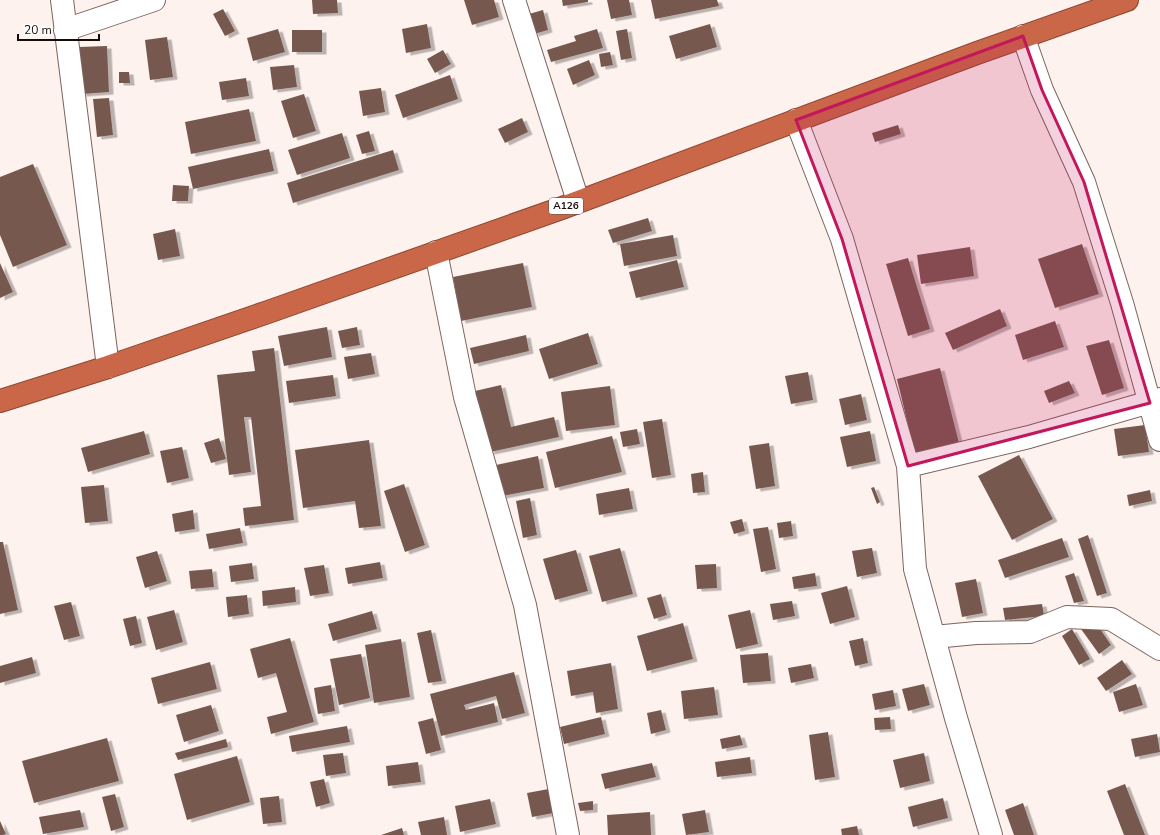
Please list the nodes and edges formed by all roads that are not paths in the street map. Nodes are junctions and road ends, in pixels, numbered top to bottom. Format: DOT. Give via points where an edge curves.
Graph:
graph roads {
  1 [pos="62,0"];
  2 [pos="154,0"];
  3 [pos="514,0"];
  4 [pos="1127,0"];
  5 [pos="65,30"];
  6 [pos="1023,36"];
  7 [pos="796,120"];
  8 [pos="578,201"];
  9 [pos="436,252"];
  10 [pos="108,367"];
  11 [pos="0,401"];
  12 [pos="1155,401"];
  13 [pos="1160,440"];
  14 [pos="908,466"];
  15 [pos="934,636"];
  16 [pos="1160,649"];
  17 [pos="568,835"];
  18 [pos="991,835"];
  1 -- 5 [label="street"];
  2 -- 5 [label="street"];
  3 -- 8 [label="street"];
  4 -- 6 [label="highway, A126"];
  5 -- 10 [label="street"];
  6 -- 7 [label="highway, A126"];
  6 -- 12 [label="street" via="1042,90 1084,182"];
  7 -- 8 [label="highway, A126"];
  7 -- 14 [label="street" via="842,238"];
  8 -- 9 [label="highway, A126"];
  9 -- 10 [label="highway, A126"];
  9 -- 17 [label="street" via="465,397 525,605"];
  10 -- 11 [label="highway, A126"];
  12 -- 13 [label="street"];
  12 -- 14 [label="street" via="1029,437"];
  14 -- 15 [label="street" via="916,570"];
  15 -- 16 [label="street" via="976,632 1030,632 1067,617 1111,619"];
  15 -- 18 [label="street"];
}
